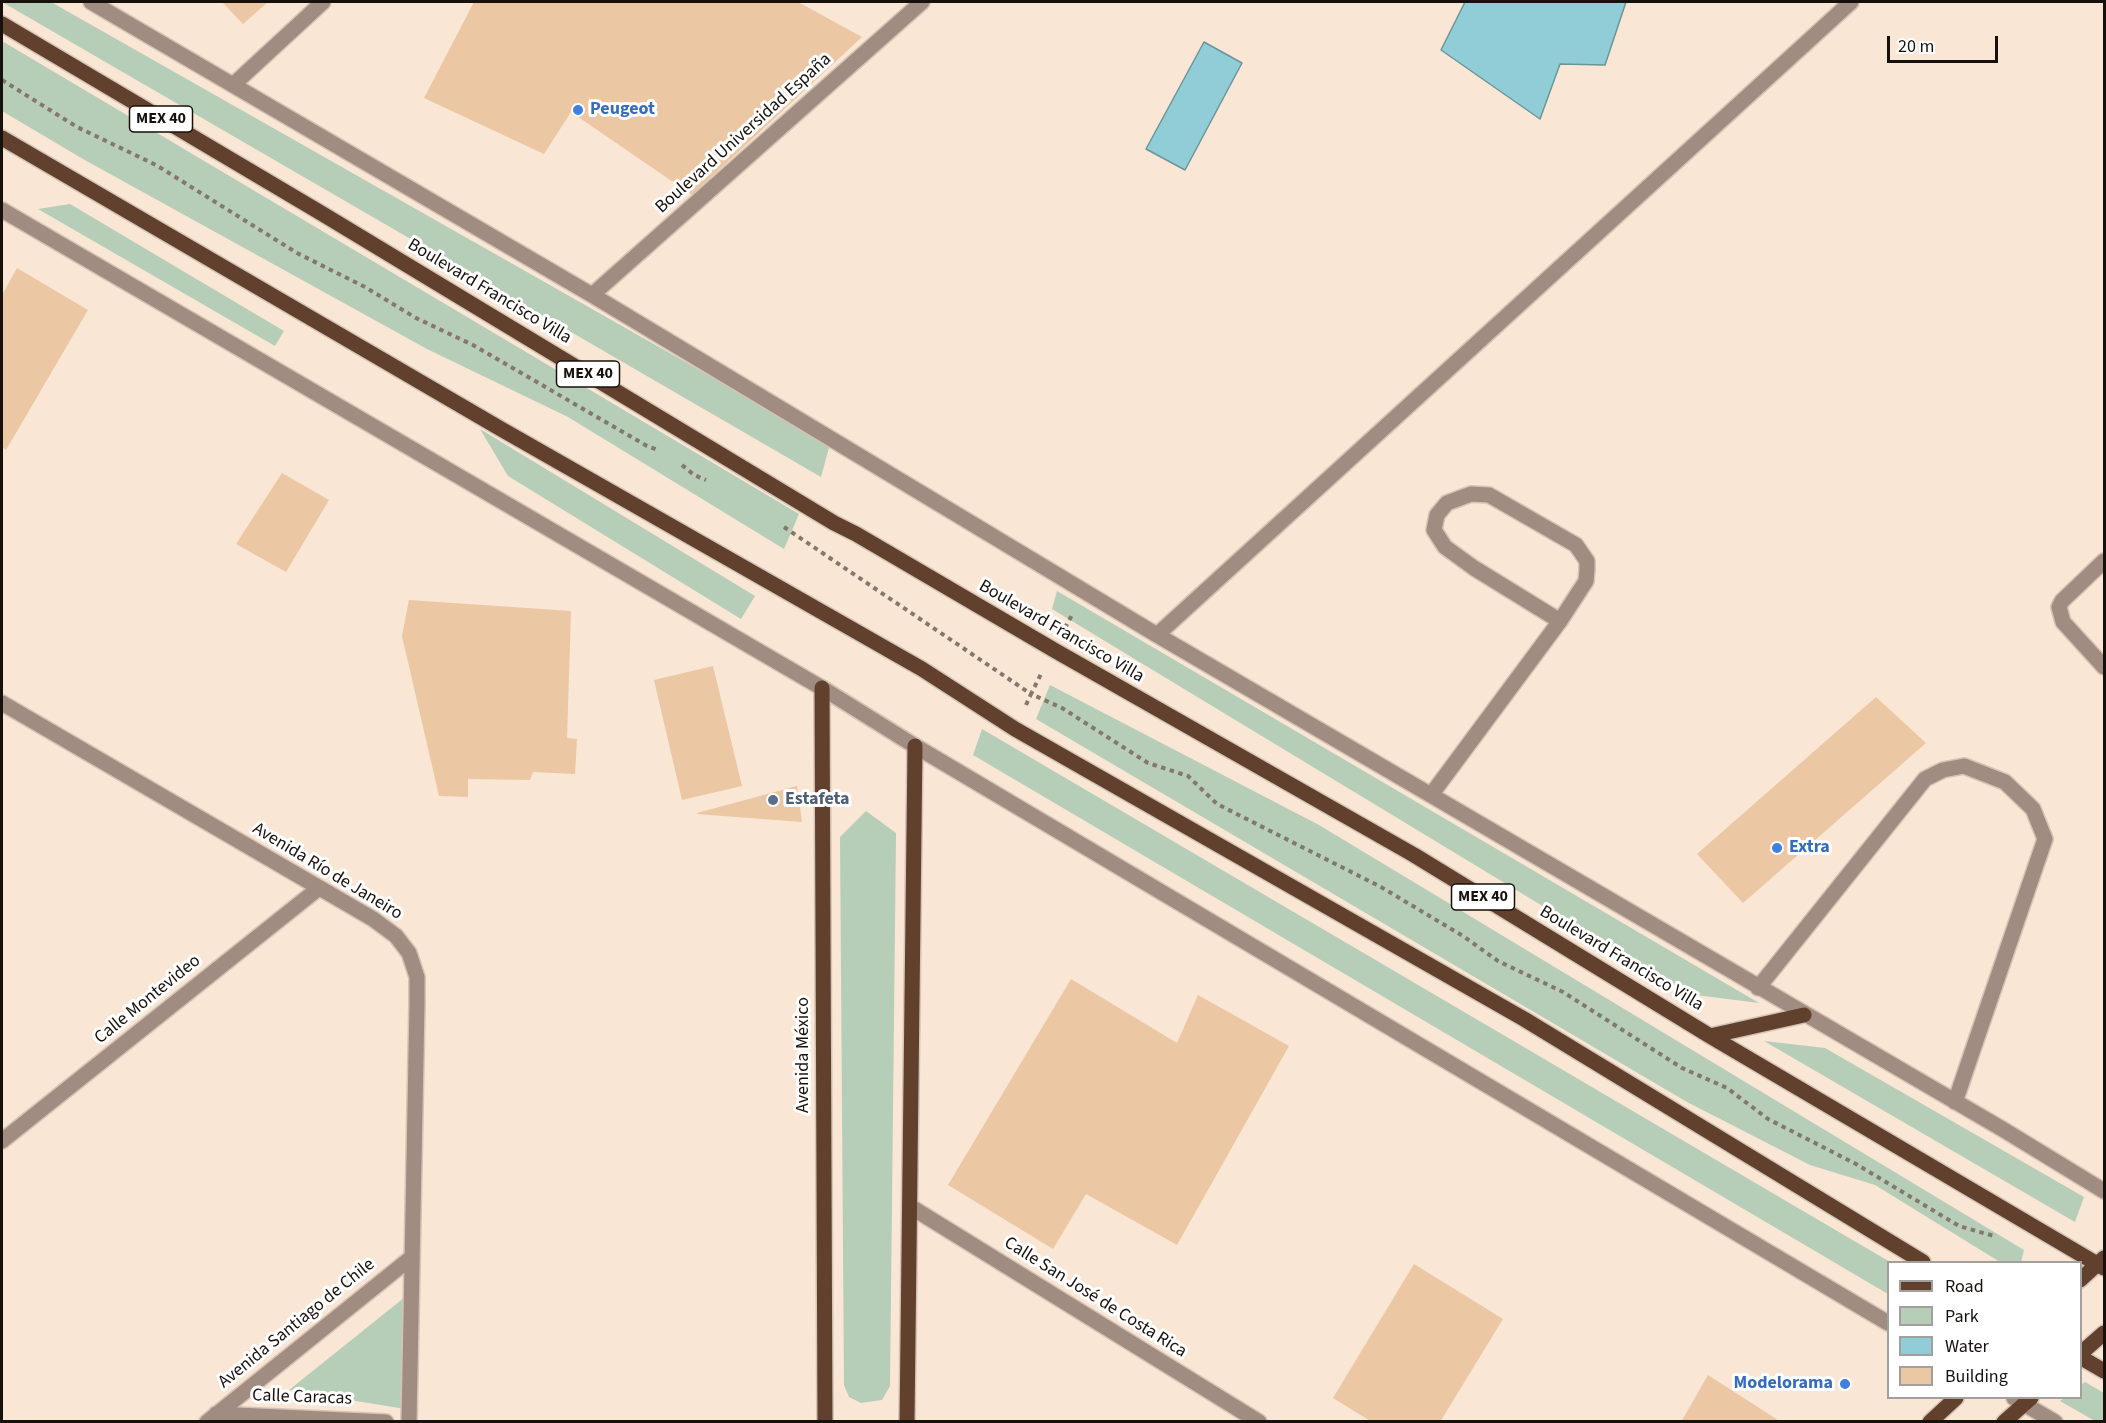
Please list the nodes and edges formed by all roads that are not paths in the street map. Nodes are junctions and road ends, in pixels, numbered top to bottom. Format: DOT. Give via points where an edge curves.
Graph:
graph roads {
  1 [pos="91,2"];
  2 [pos="323,2"];
  3 [pos="922,2"];
  4 [pos="1851,2"];
  5 [pos="2,24"];
  6 [pos="232,85"];
  7 [pos="2,138"];
  8 [pos="2,210"];
  9 [pos="592,295"];
  10 [pos="2104,561"];
  11 [pos="1560,621"];
  12 [pos="1157,635"];
  13 [pos="2104,667"];
  14 [pos="822,688"];
  15 [pos="2,703"];
  16 [pos="915,746"];
  17 [pos="1431,795"];
  18 [pos="319,888"];
  19 [pos="1758,988"];
  20 [pos="1804,1015"];
  21 [pos="1710,1036"];
  22 [pos="1955,1102"];
  23 [pos="2,1141"];
  24 [pos="2104,1191"];
  25 [pos="911,1207"];
  26 [pos="412,1257"];
  27 [pos="1920,1261"];
  28 [pos="2102,1263"];
  29 [pos="2082,1278"];
  30 [pos="1887,1322"];
  31 [pos="2104,1333"];
  32 [pos="2082,1354"];
  33 [pos="2082,1357"];
  34 [pos="2104,1371"];
  35 [pos="1955,1399"];
  36 [pos="2023,1400"];
  37 [pos="211,1418"];
  38 [pos="386,1422"];
  39 [pos="409,1422"];
  40 [pos="825,1422"];
  41 [pos="907,1422"];
  42 [pos="1259,1422"];
  43 [pos="1930,1422"];
  44 [pos="2004,1422"];
  45 [pos="2055,1422"];
  1 -- 6 [label="street"];
  2 -- 6 [label="street"];
  3 -- 9 [label="street, Boulevard Universidad España"];
  4 -- 12 [label="street"];
  5 -- 21 [label="main road, Boulevard Francisco Villa / MEX 40" via="834,523 1414,855"];
  6 -- 9 [label="street"];
  7 -- 27 [label="main road" via="922,669 1015,729 1524,1020"];
  8 -- 14 [label="street"];
  9 -- 12 [label="street"];
  10 -- 13 [label="street" via="2059,607 2063,622"];
  11 -- 11 [label="street" via="1586,581 1587,561 1576,545 1489,495 1471,494 1447,503 1437,515 1434,530 1445,547"];
  11 -- 17 [label="street"];
  12 -- 17 [label="street"];
  14 -- 16 [label="street"];
  14 -- 40 [label="main road, Avenida México"];
  15 -- 18 [label="street, Avenida Río de Janeiro"];
  16 -- 25 [label="main road"];
  16 -- 30 [label="street"];
  17 -- 19 [label="street"];
  18 -- 23 [label="street, Calle Montevideo"];
  18 -- 26 [label="street, Avenida Río de Janeiro" via="396,936 409,953 417,977"];
  19 -- 20 [label="street"];
  19 -- 22 [label="street" via="1925,779 1964,766 2006,782 2033,809 2045,839"];
  20 -- 21 [label="main road"];
  20 -- 22 [label="street"];
  21 -- 28 [label="main road, Boulevard Francisco Villa / MEX 40"];
  22 -- 24 [label="street"];
  25 -- 41 [label="main road"];
  25 -- 42 [label="street, Calle San José de Costa Rica"];
  26 -- 37 [label="street, Avenida Santiago de Chile"];
  26 -- 39 [label="street, Avenida Río de Janeiro"];
  28 -- 29 [label="main road"];
  31 -- 32 [label="main road"];
  33 -- 34 [label="main road"];
  35 -- 43 [label="main road"];
  36 -- 44 [label="main road"];
  36 -- 45 [label="street"];
  37 -- 38 [label="street, Calle Caracas"];
}
